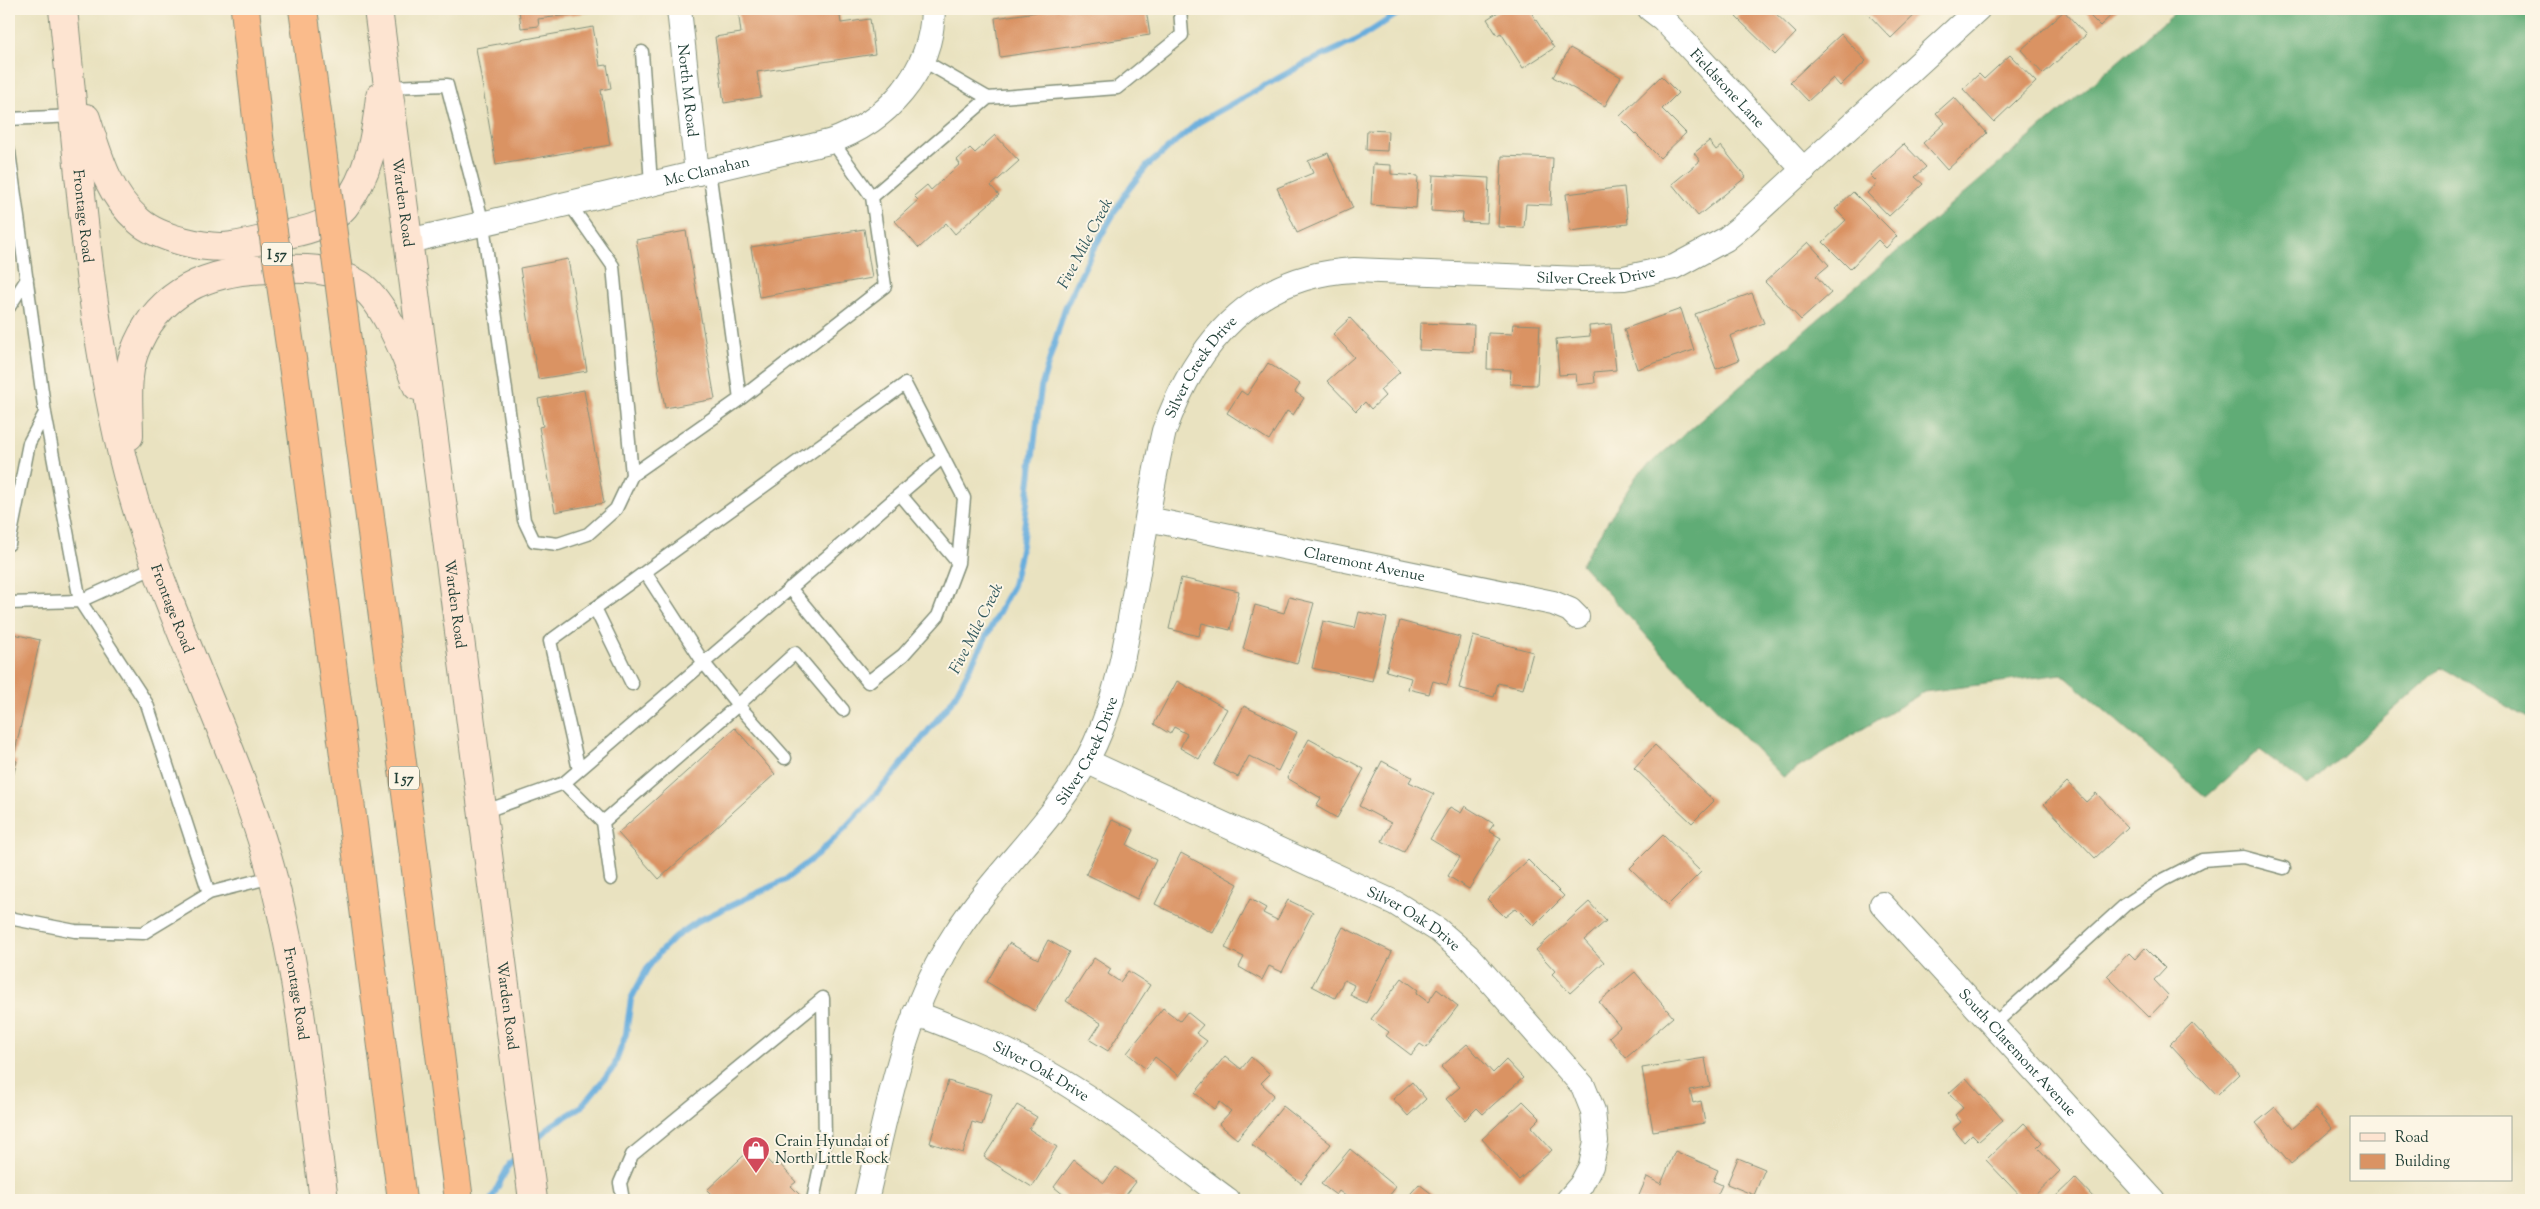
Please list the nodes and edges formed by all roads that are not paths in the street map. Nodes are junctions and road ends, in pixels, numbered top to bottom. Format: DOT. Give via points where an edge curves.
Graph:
graph roads {
  1 [pos="63,9"];
  2 [pos="245,9"];
  3 [pos="303,9"];
  4 [pos="378,9"];
  5 [pos="679,9"];
  6 [pos="933,9"];
  7 [pos="1180,9"];
  8 [pos="1650,9"];
  9 [pos="1978,9"];
  10 [pos="642,52"];
  11 [pos="383,53"];
  12 [pos="922,60"];
  13 [pos="68,62"];
  14 [pos="388,87"];
  15 [pos="988,98"];
  16 [pos="74,116"];
  17 [pos="9,119"];
  18 [pos="832,140"];
  19 [pos="9,153"];
  20 [pos="1804,170"];
  21 [pos="703,172"];
  22 [pos="651,184"];
  23 [pos="872,198"];
  24 [pos="569,203"];
  25 [pos="483,224"];
  26 [pos="409,241"];
  27 [pos="27,279"];
  28 [pos="9,307"];
  29 [pos="740,399"];
  30 [pos="45,413"];
  31 [pos="434,430"];
  32 [pos="943,457"];
  33 [pos="632,475"];
  34 [pos="129,481"];
  35 [pos="900,494"];
  36 [pos="1148,519"];
  37 [pos="9,544"];
  38 [pos="958,564"];
  39 [pos="157,566"];
  40 [pos="645,572"];
  41 [pos="790,588"];
  42 [pos="80,601"];
  43 [pos="9,603"];
  44 [pos="595,608"];
  45 [pos="1577,618"];
  46 [pos="703,662"];
  47 [pos="632,684"];
  48 [pos="738,705"];
  49 [pos="843,710"];
  50 [pos="785,758"];
  51 [pos="1086,761"];
  52 [pos="579,770"];
  53 [pos="564,783"];
  54 [pos="483,812"];
  55 [pos="603,822"];
  56 [pos="2284,868"];
  57 [pos="272,877"];
  58 [pos="611,879"];
  59 [pos="209,893"];
  60 [pos="1882,904"];
  61 [pos="9,918"];
  62 [pos="915,1013"];
  63 [pos="1992,1025"];
  64 [pos="324,1200"];
  65 [pos="402,1200"];
  66 [pos="459,1200"];
  67 [pos="534,1200"];
  68 [pos="623,1200"];
  69 [pos="812,1200"];
  70 [pos="866,1200"];
  71 [pos="1228,1200"];
  72 [pos="1568,1200"];
  73 [pos="2153,1200"];
  1 -- 13 [label="main road, Frontage Road"];
  2 -- 65 [label="highway, I 57, bridge" via="259,136 294,372"];
  3 -- 66 [label="highway, I 57, bridge"];
  4 -- 11 [label="main road, Warden Road"];
  5 -- 21 [label="street, North M Road"];
  6 -- 12 [label="street, Mc Clanahan"];
  7 -- 15 [label="lane" via="1182,35 1117,88"];
  8 -- 20 [label="street, Fieldstone Lane"];
  9 -- 20 [label="street, Silver Creek Drive"];
  10 -- 22 [label="lane"];
  11 -- 13 [label="main road" via="377,129 363,175 343,207 321,226 230,247 200,245 168,237 139,222 110,188"];
  11 -- 14 [label="main road, Warden Road"];
  12 -- 15 [label="lane"];
  12 -- 18 [label="street, Mc Clanahan" via="916,74 896,100 866,125"];
  13 -- 16 [label="main road, Frontage Road"];
  14 -- 25 [label="lane" via="447,85"];
  14 -- 26 [label="main road, Warden Road"];
  15 -- 23 [label="lane"];
  16 -- 17 [label="lane"];
  16 -- 34 [label="main road, Frontage Road" via="102,357"];
  18 -- 21 [label="street, Mc Clanahan"];
  18 -- 23 [label="lane"];
  19 -- 27 [label="lane"];
  20 -- 36 [label="street, Silver Creek Drive" via="1726,239 1674,267 1642,276 1582,279 1354,270 1328,271 1281,286 1236,316 1191,370 1164,431"];
  21 -- 22 [label="street, Mc Clanahan"];
  21 -- 29 [label="lane"];
  22 -- 24 [label="street, Mc Clanahan"];
  23 -- 29 [label="lane" via="885,286"];
  24 -- 25 [label="street, Mc Clanahan"];
  24 -- 33 [label="lane" via="613,266"];
  25 -- 26 [label="street, Mc Clanahan"];
  25 -- 33 [label="lane" via="524,520 534,541 558,544 588,534 616,509"];
  26 -- 31 [label="main road, Warden Road"];
  27 -- 28 [label="lane"];
  27 -- 30 [label="lane"];
  29 -- 33 [label="lane"];
  30 -- 37 [label="lane" via="30,443"];
  30 -- 42 [label="lane"];
  31 -- 34 [label="main road" via="404,351 385,314 361,286 329,270 242,270 202,279 170,298 148,326 134,354 128,388"];
  31 -- 54 [label="main road, Warden Road"];
  32 -- 35 [label="lane"];
  32 -- 38 [label="lane" via="964,498"];
  32 -- 40 [label="lane" via="905,384"];
  34 -- 39 [label="main road, Frontage Road"];
  35 -- 38 [label="lane"];
  35 -- 41 [label="lane"];
  36 -- 45 [label="street, Claremont Avenue" via="1553,603 1570,610"];
  36 -- 51 [label="street, Silver Creek Drive" via="1118,683 1106,720"];
  38 -- 41 [label="lane" via="938,616 903,655 868,682"];
  39 -- 42 [label="lane"];
  39 -- 57 [label="main road, Frontage Road" via="247,794"];
  40 -- 44 [label="lane"];
  40 -- 46 [label="lane"];
  41 -- 46 [label="lane"];
  42 -- 43 [label="lane"];
  42 -- 59 [label="lane" via="147,704"];
  44 -- 47 [label="lane"];
  44 -- 52 [label="lane" via="550,641"];
  46 -- 48 [label="lane"];
  46 -- 52 [label="lane"];
  48 -- 49 [label="lane" via="795,653"];
  48 -- 50 [label="lane"];
  48 -- 55 [label="lane"];
  51 -- 62 [label="street, Silver Creek Drive" via="1058,807 956,932 923,990"];
  51 -- 72 [label="street, Silver Oak Drive" via="1395,903 1438,930 1468,956 1583,1086 1593,1111 1596,1141 1591,1166"];
  52 -- 53 [label="lane"];
  53 -- 54 [label="lane"];
  53 -- 55 [label="lane"];
  54 -- 67 [label="main road, Warden Road"];
  55 -- 58 [label="lane"];
  56 -- 63 [label="lane" via="2243,857 2202,860 2163,880 2126,905"];
  57 -- 59 [label="lane"];
  57 -- 64 [label="main road, Frontage Road" via="295,990"];
  59 -- 61 [label="lane" via="143,933 75,932"];
  60 -- 63 [label="street, South Claremont Avenue"];
  62 -- 70 [label="street, Silver Creek Drive" via="905,1040"];
  62 -- 71 [label="street, Silver Oak Drive" via="1008,1052 1078,1091"];
  63 -- 73 [label="street, South Claremont Avenue"];
  68 -- 69 [label="lane" via="620,1183 632,1155 823,998 825,1142"];
}
